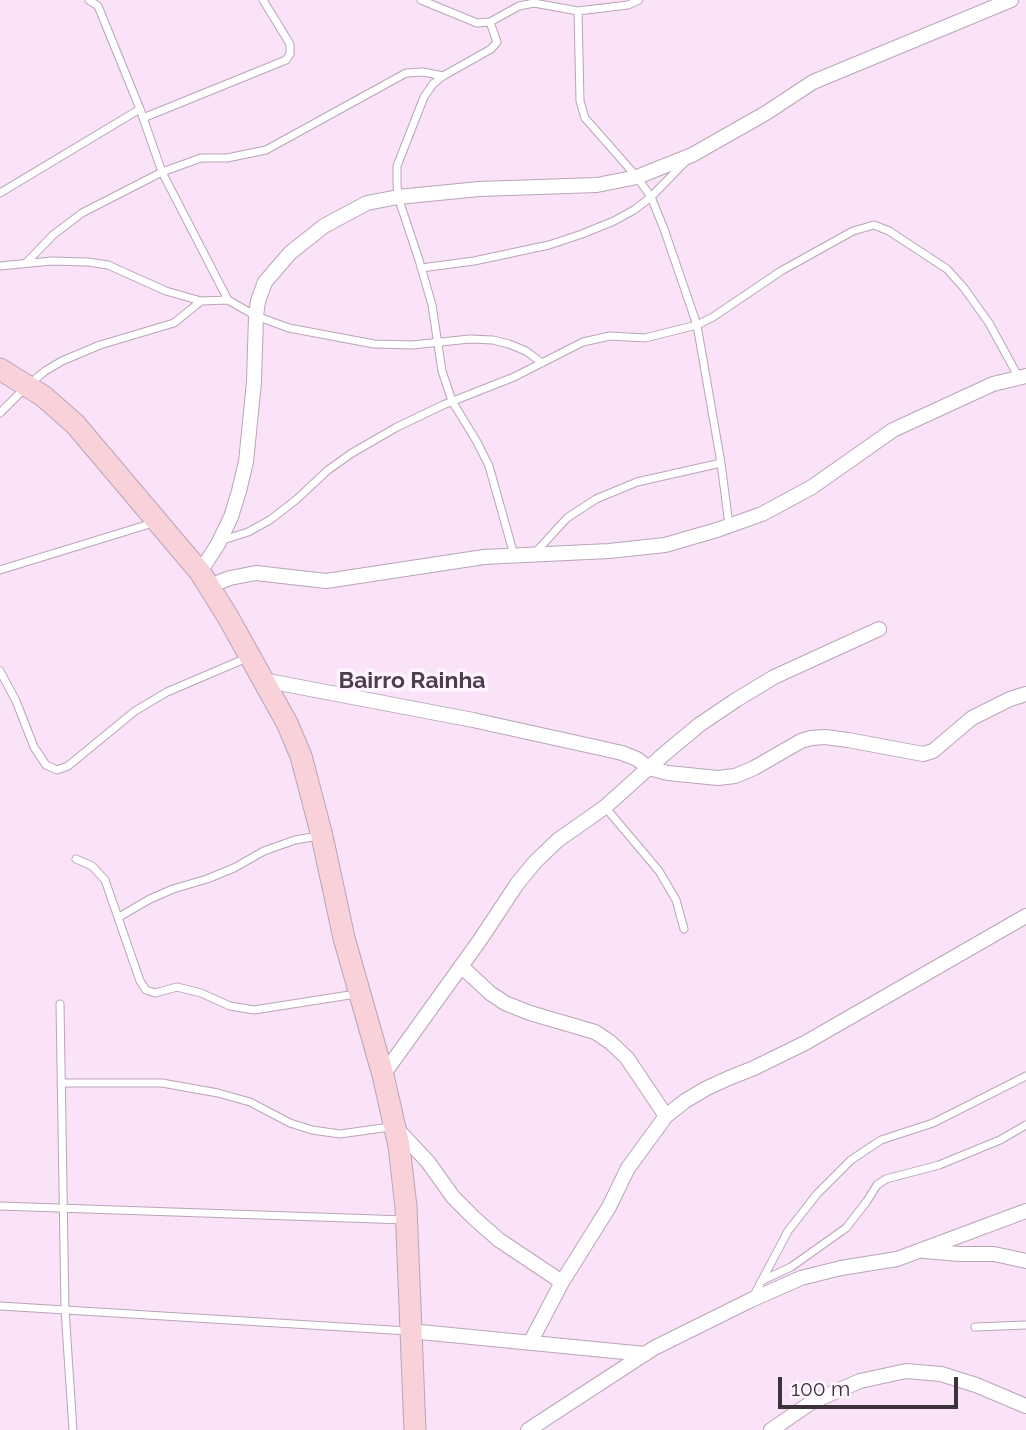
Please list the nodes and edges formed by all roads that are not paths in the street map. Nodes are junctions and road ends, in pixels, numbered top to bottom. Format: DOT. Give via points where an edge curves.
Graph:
graph roads {
  1 [pos="91,0"];
  2 [pos="263,0"];
  3 [pos="421,0"];
  4 [pos="639,0"];
  5 [pos="1011,0"];
  6 [pos="578,11"];
  7 [pos="490,22"];
  8 [pos="443,76"];
  9 [pos="140,108"];
  10 [pos="143,118"];
  11 [pos="692,155"];
  12 [pos="162,172"];
  13 [pos="637,177"];
  14 [pos="0,193"];
  15 [pos="398,197"];
  16 [pos="651,197"];
  17 [pos="26,263"];
  18 [pos="0,265"];
  19 [pos="421,268"];
  20 [pos="228,300"];
  21 [pos="201,301"];
  22 [pos="256,316"];
  23 [pos="697,325"];
  24 [pos="438,342"];
  25 [pos="542,363"];
  26 [pos="0,369"];
  27 [pos="1022,377"];
  28 [pos="27,386"];
  29 [pos="452,401"];
  30 [pos="0,413"];
  31 [pos="721,463"];
  32 [pos="158,522"];
  33 [pos="729,526"];
  34 [pos="219,541"];
  35 [pos="533,554"];
  36 [pos="514,555"];
  37 [pos="0,570"];
  38 [pos="204,579"];
  39 [pos="879,629"];
  40 [pos="250,657"];
  41 [pos="0,671"];
  42 [pos="263,680"];
  43 [pos="1026,694"];
  44 [pos="649,768"];
  45 [pos="605,807"];
  46 [pos="322,836"];
  47 [pos="76,859"];
  48 [pos="1026,916"];
  49 [pos="119,917"];
  50 [pos="684,929"];
  51 [pos="461,966"];
  52 [pos="360,993"];
  53 [pos="60,1004"];
  54 [pos="383,1075"];
  55 [pos="1026,1076"];
  56 [pos="61,1083"];
  57 [pos="666,1116"];
  58 [pos="1026,1125"];
  59 [pos="394,1126"];
  60 [pos="0,1206"];
  61 [pos="63,1208"];
  62 [pos="1026,1211"];
  63 [pos="406,1220"];
  64 [pos="919,1250"];
  65 [pos="1026,1261"];
  66 [pos="760,1281"];
  67 [pos="562,1282"];
  68 [pos="751,1300"];
  69 [pos="0,1306"];
  70 [pos="65,1310"];
  71 [pos="1026,1325"];
  72 [pos="975,1327"];
  73 [pos="410,1331"];
  74 [pos="530,1343"];
  75 [pos="645,1354"];
  76 [pos="1026,1406"];
  77 [pos="73,1430"];
  78 [pos="415,1430"];
  79 [pos="528,1430"];
  80 [pos="771,1430"];
  1 -- 9 [label="lane"];
  2 -- 10 [label="lane" via="290,44 286,60"];
  3 -- 7 [label="lane" via="477,23"];
  4 -- 6 [label="lane"];
  5 -- 11 [label="street" via="813,82"];
  6 -- 7 [label="lane" via="534,3"];
  6 -- 13 [label="lane" via="584,118"];
  7 -- 8 [label="lane" via="497,43"];
  8 -- 12 [label="lane" via="406,73 266,150 201,158"];
  8 -- 15 [label="lane" via="424,97 397,166"];
  9 -- 10 [label="lane"];
  9 -- 14 [label="lane"];
  10 -- 12 [label="lane"];
  11 -- 13 [label="street"];
  11 -- 16 [label="lane"];
  12 -- 17 [label="lane" via="82,213"];
  12 -- 20 [label="lane"];
  13 -- 15 [label="street" via="597,185"];
  13 -- 16 [label="lane"];
  15 -- 19 [label="lane"];
  15 -- 22 [label="street" via="349,212 290,253 265,282"];
  16 -- 19 [label="lane" via="614,221 549,245"];
  16 -- 23 [label="lane"];
  17 -- 18 [label="lane"];
  17 -- 21 [label="lane" via="108,265"];
  19 -- 24 [label="lane"];
  20 -- 21 [label="lane"];
  20 -- 22 [label="lane"];
  21 -- 28 [label="lane" via="174,323 74,355"];
  22 -- 24 [label="lane" via="289,328 374,344"];
  22 -- 34 [label="street" via="246,462"];
  23 -- 25 [label="lane" via="645,338 610,336 583,342"];
  23 -- 27 [label="lane" via="781,271 853,231 874,225 947,269 989,323"];
  23 -- 31 [label="lane"];
  24 -- 25 [label="lane" via="493,340 526,351"];
  24 -- 29 [label="lane"];
  25 -- 29 [label="lane"];
  26 -- 28 [label="street"];
  27 -- 33 [label="street" via="993,384 893,430 812,486 762,514"];
  28 -- 30 [label="lane"];
  28 -- 32 [label="street" via="75,424"];
  29 -- 34 [label="lane" via="352,453 270,520"];
  29 -- 36 [label="lane" via="489,466"];
  31 -- 33 [label="lane"];
  31 -- 35 [label="lane" via="637,482 596,499"];
  32 -- 37 [label="lane"];
  32 -- 38 [label="street"];
  33 -- 35 [label="street" via="665,545"];
  34 -- 38 [label="street"];
  35 -- 36 [label="street"];
  36 -- 38 [label="street" via="326,580 256,573"];
  38 -- 40 [label="street"];
  39 -- 44 [label="street" via="774,677 699,725"];
  40 -- 41 [label="lane" via="167,692 57,770 46,765 34,747"];
  40 -- 42 [label="street"];
  42 -- 44 [label="street" via="473,719 622,753"];
  42 -- 46 [label="street" via="301,756"];
  43 -- 44 [label="street" via="972,718 933,751 923,754 825,737 801,741 735,776 694,776"];
  44 -- 45 [label="street"];
  45 -- 50 [label="lane" via="659,871 676,900"];
  45 -- 51 [label="street" via="535,862"];
  46 -- 49 [label="lane" via="264,851 234,868 150,899"];
  46 -- 52 [label="street"];
  47 -- 49 [label="lane" via="92,866 105,880"];
  48 -- 57 [label="street" via="805,1044 707,1088"];
  49 -- 52 [label="lane" via="140,981 155,993 177,987 254,1010"];
  51 -- 54 [label="street"];
  51 -- 57 [label="street" via="505,1003 596,1032 610,1042 628,1058"];
  52 -- 54 [label="street"];
  53 -- 56 [label="lane"];
  54 -- 59 [label="street"];
  55 -- 66 [label="lane" via="859,1154 817,1194 788,1231"];
  56 -- 59 [label="lane" via="162,1083 218,1093 250,1102 290,1123 340,1134"];
  56 -- 61 [label="lane"];
  57 -- 67 [label="street" via="628,1168"];
  58 -- 66 [label="lane" via="939,1165 886,1179 846,1228 790,1267"];
  59 -- 63 [label="street"];
  59 -- 67 [label="street" via="474,1219"];
  60 -- 61 [label="lane"];
  61 -- 63 [label="lane"];
  61 -- 70 [label="lane"];
  62 -- 64 [label="street"];
  63 -- 73 [label="street"];
  64 -- 65 [label="street" via="994,1254"];
  64 -- 68 [label="street" via="897,1259 801,1278"];
  66 -- 68 [label="lane"];
  67 -- 74 [label="street"];
  68 -- 75 [label="street"];
  69 -- 70 [label="lane"];
  70 -- 73 [label="lane"];
  70 -- 77 [label="lane"];
  71 -- 72 [label="lane"];
  73 -- 74 [label="street"];
  73 -- 78 [label="street"];
  74 -- 75 [label="street"];
  75 -- 79 [label="street"];
  76 -- 80 [label="street" via="941,1374 906,1371 836,1391"];
}
